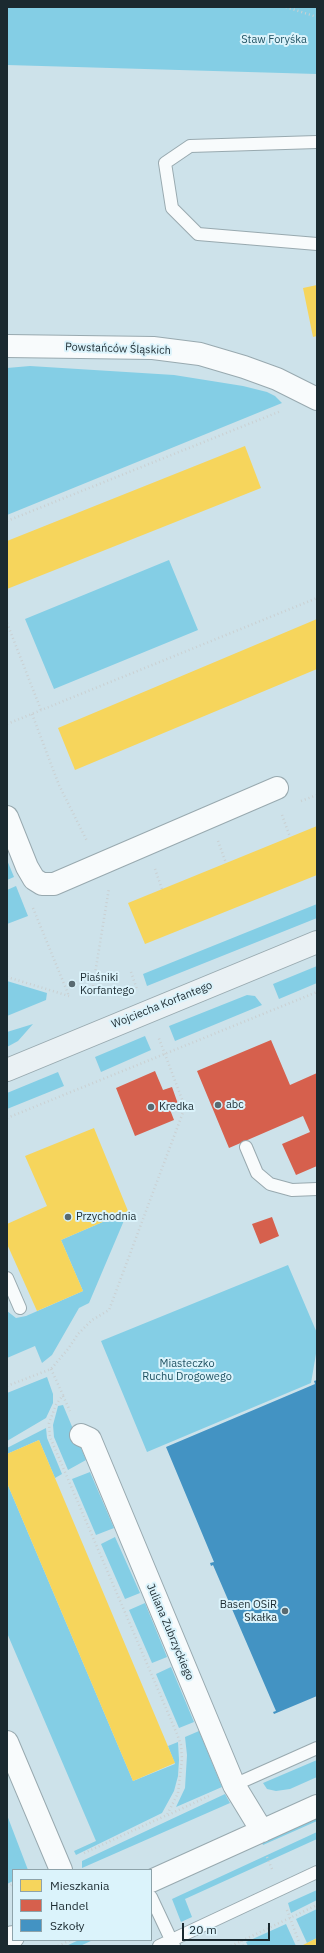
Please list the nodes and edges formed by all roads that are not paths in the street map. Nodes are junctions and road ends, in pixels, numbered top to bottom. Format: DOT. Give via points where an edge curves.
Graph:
graph roads {
  1 [pos="317,142"];
  2 [pos="317,244"];
  3 [pos="7,346"];
  4 [pos="317,399"];
  5 [pos="277,788"];
  6 [pos="7,817"];
  7 [pos="317,942"];
  8 [pos="7,1070"];
  9 [pos="246,1147"];
  10 [pos="317,1189"];
  11 [pos="7,1278"];
  12 [pos="20,1308"];
  13 [pos="81,1435"];
  14 [pos="7,1742"];
  15 [pos="317,1748"];
  16 [pos="234,1785"];
  17 [pos="317,1806"];
  18 [pos="262,1831"];
  19 [pos="60,1867"];
  20 [pos="317,1872"];
  21 [pos="152,1881"];
  22 [pos="152,1899"];
  23 [pos="173,1943"];
  24 [pos="159,1946"];
  1 -- 2 [label="lane" via="190,146 165,162 172,208 198,234"];
  3 -- 4 [label="street, Powstańców Śląskich" via="153,348 200,354 244,366"];
  5 -- 6 [label="street" via="54,884 42,884 26,867"];
  7 -- 8 [label="street, Wojciecha Korfantego"];
  9 -- 10 [label="lane" via="257,1173 270,1184 292,1190"];
  11 -- 12 [label="lane"];
  13 -- 16 [label="street, Juliana Zubrzyckiego" via="90,1439"];
  14 -- 19 [label="street"];
  15 -- 16 [label="lane"];
  16 -- 18 [label="street, Juliana Zubrzyckiego"];
  17 -- 18 [label="street"];
  18 -- 21 [label="street"];
  20 -- 23 [label="lane"];
  22 -- 23 [label="lane"];
  23 -- 24 [label="lane"];
}
